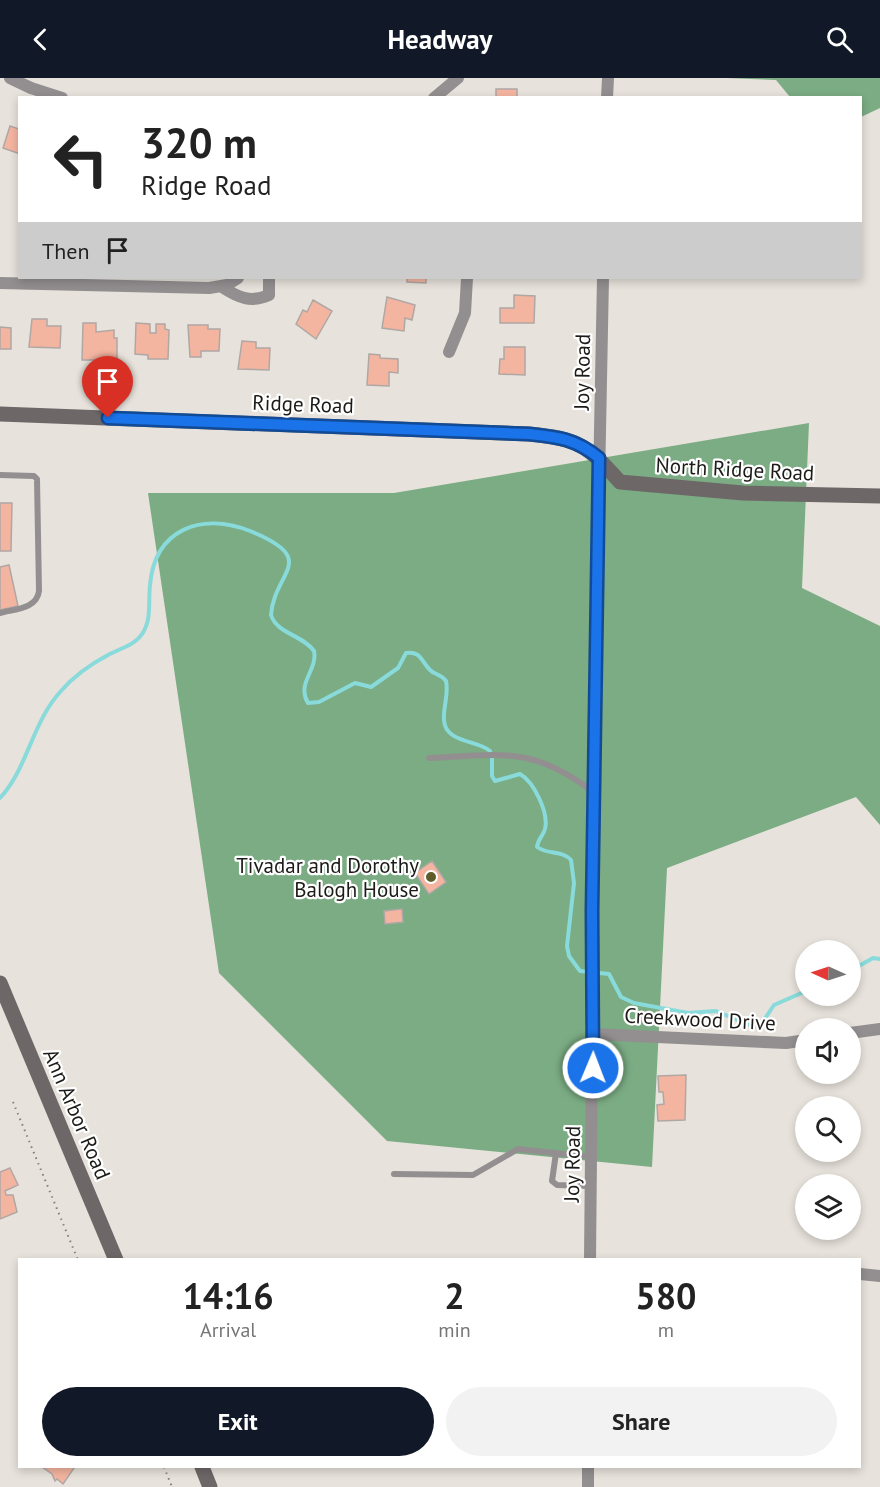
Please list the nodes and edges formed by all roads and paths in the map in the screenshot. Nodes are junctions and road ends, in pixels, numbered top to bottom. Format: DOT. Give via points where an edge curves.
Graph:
graph roads {
  1 [pos="10,78"];
  2 [pos="458,78"];
  3 [pos="608,78"];
  4 [pos="56,96"];
  5 [pos="436,96"];
  6 [pos="607,96"];
  7 [pos="236,279"];
  8 [pos="269,279"];
  9 [pos="467,279"];
  10 [pos="603,279"];
  11 [pos="0,283"];
  12 [pos="222,286"];
  13 [pos="449,352"];
  14 [pos="0,414"];
  15 [pos="599,458"];
  16 [pos="0,475"];
  17 [pos="880,496"];
  18 [pos="0,613"];
  19 [pos="429,758"];
  20 [pos="594,792"];
  21 [pos="0,983"];
  22 [pos="880,1029"];
  23 [pos="861,1032"];
  24 [pos="593,1034"];
  25 [pos="795,1042"];
  26 [pos="13,1102"];
  27 [pos="556,1153"];
  28 [pos="592,1156"];
  29 [pos="394,1174"];
  30 [pos="591,1186"];
  31 [pos="77,1258"];
  32 [pos="115,1258"];
  33 [pos="590,1258"];
  34 [pos="861,1274"];
  35 [pos="880,1276"];
  36 [pos="164,1468"];
  37 [pos="202,1468"];
  38 [pos="588,1468"];
  39 [pos="172,1487"];
  40 [pos="210,1487"];
  41 [pos="588,1487"];
  1 -- 4 [label="street"];
  2 -- 5 [label="street"];
  3 -- 6 [label="street"];
  7 -- 12 [label="street"];
  8 -- 12 [label="street" via="269,295 256,301 237,296"];
  9 -- 13 [label="street" via="465,313"];
  10 -- 15 [label="street, Joy Road"];
  11 -- 12 [label="street"];
  14 -- 15 [label="street, Ridge Road" via="529,434 582,444"];
  15 -- 17 [label="street, North Ridge Road" via="620,482 743,493"];
  15 -- 20 [label="street, Joy Road"];
  16 -- 18 [label="lane" via="37,479 39,591 33,603"];
  19 -- 20 [label="lane" via="517,755 567,772"];
  20 -- 24 [label="street, Joy Road"];
  21 -- 32 [label="street, Ann Arbor Road"];
  22 -- 23 [label="street"];
  24 -- 25 [label="street, Creekwood Drive"];
  24 -- 28 [label="street, Joy Road"];
  26 -- 31 [label="path"];
  27 -- 28 [label="lane"];
  27 -- 29 [label="lane" via="518,1149 473,1175"];
  27 -- 30 [label="lane" via="552,1181 557,1185"];
  28 -- 30 [label="street, Joy Road"];
  30 -- 33 [label="street, Joy Road"];
  34 -- 35 [label="street"];
  36 -- 39 [label="path"];
  37 -- 40 [label="street"];
  38 -- 41 [label="street"];
}
